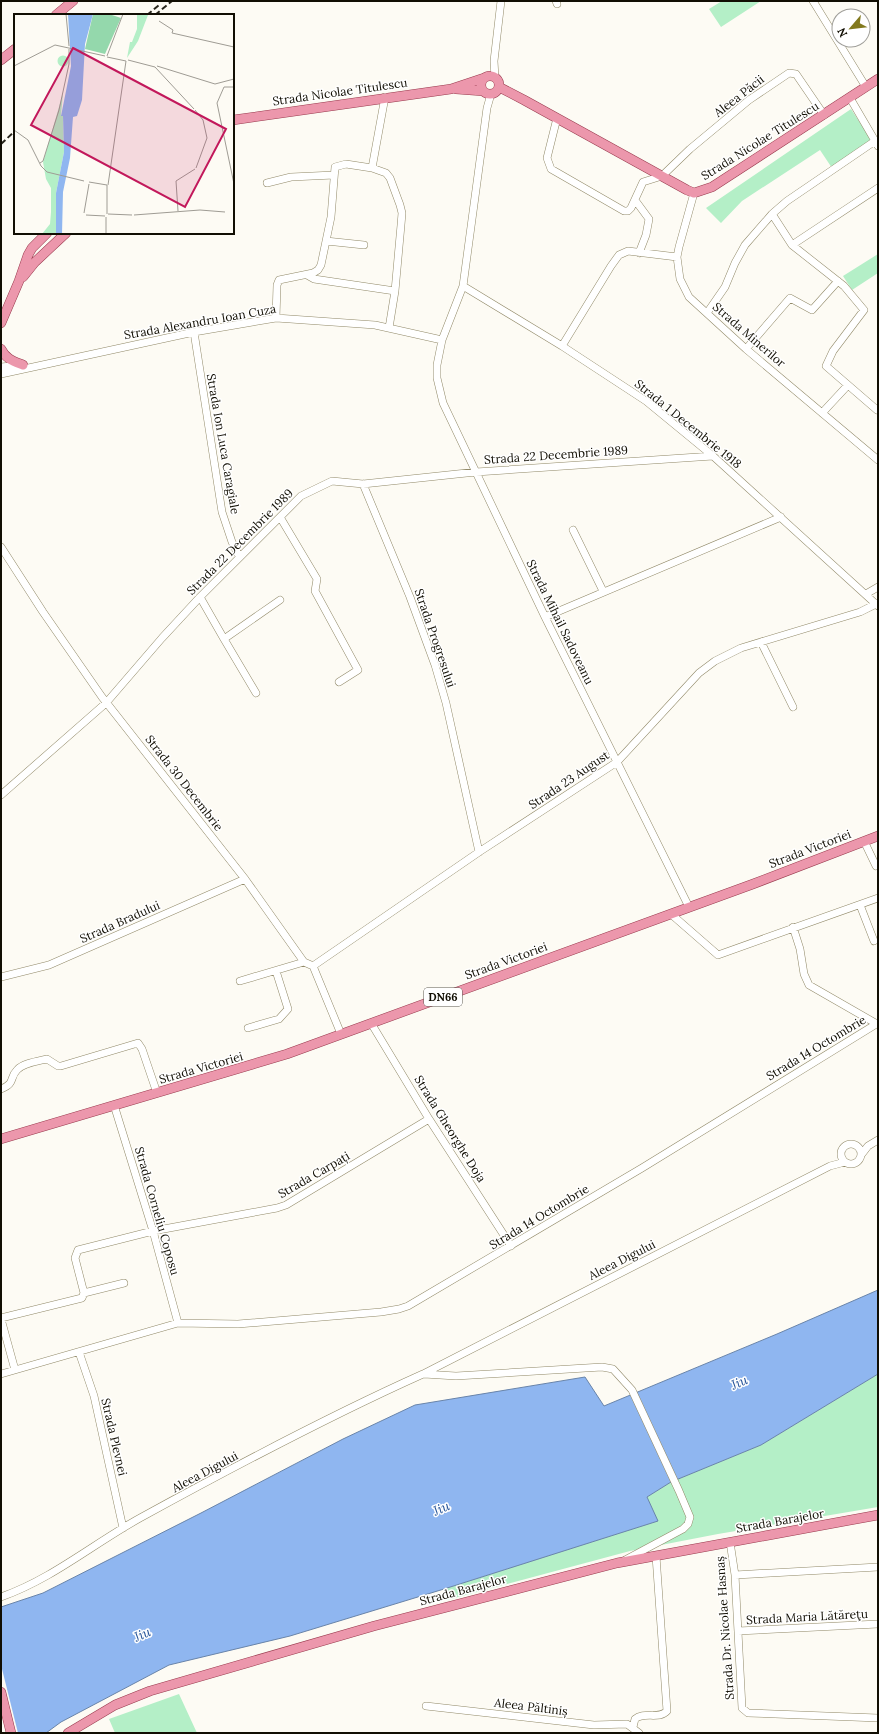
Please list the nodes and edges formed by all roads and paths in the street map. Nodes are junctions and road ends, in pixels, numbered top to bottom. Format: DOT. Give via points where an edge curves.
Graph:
graph roads {
  1 [pos="73,1"];
  2 [pos="501,1"];
  3 [pos="814,1"];
  4 [pos="57,14"];
  5 [pos="14,50"];
  6 [pos="1,60"];
  7 [pos="489,78"];
  8 [pos="878,79"];
  9 [pos="866,87"];
  10 [pos="451,89"];
  11 [pos="491,92"];
  12 [pos="385,97"];
  13 [pos="850,98"];
  14 [pos="824,115"];
  15 [pos="557,118"];
  16 [pos="234,120"];
  17 [pos="877,143"];
  18 [pos="372,168"];
  19 [pos="334,175"];
  20 [pos="662,176"];
  21 [pos="267,183"];
  22 [pos="878,188"];
  23 [pos="694,193"];
  24 [pos="635,200"];
  25 [pos="772,214"];
  26 [pos="65,234"];
  27 [pos="45,235"];
  28 [pos="326,241"];
  29 [pos="364,245"];
  30 [pos="792,245"];
  31 [pos="51,246"];
  32 [pos="639,252"];
  33 [pos="678,257"];
  34 [pos="307,275"];
  35 [pos="19,281"];
  36 [pos="838,281"];
  37 [pos="463,286"];
  38 [pos="395,291"];
  39 [pos="707,313"];
  40 [pos="276,318"];
  41 [pos="2,321"];
  42 [pos="389,328"];
  43 [pos="1,329"];
  44 [pos="194,332"];
  45 [pos="442,340"];
  46 [pos="562,346"];
  47 [pos="1,349"];
  48 [pos="746,349"];
  49 [pos="23,365"];
  50 [pos="1,367"];
  51 [pos="34,367"];
  52 [pos="1,374"];
  53 [pos="848,386"];
  54 [pos="877,410"];
  55 [pos="822,414"];
  56 [pos="713,456"];
  57 [pos="878,460"];
  58 [pos="476,472"];
  59 [pos="363,484"];
  60 [pos="280,517"];
  61 [pos="781,517"];
  62 [pos="573,530"];
  63 [pos="1,547"];
  64 [pos="239,556"];
  65 [pos="878,587"];
  66 [pos="603,592"];
  67 [pos="866,594"];
  68 [pos="200,597"];
  69 [pos="280,600"];
  70 [pos="877,604"];
  71 [pos="545,617"];
  72 [pos="224,638"];
  73 [pos="761,642"];
  74 [pos="339,682"];
  75 [pos="256,693"];
  76 [pos="106,703"];
  77 [pos="793,707"];
  78 [pos="617,762"];
  79 [pos="1,795"];
  80 [pos="878,836"];
  81 [pos="864,841"];
  82 [pos="479,852"];
  83 [pos="876,866"];
  84 [pos="245,879"];
  85 [pos="878,898"];
  86 [pos="860,905"];
  87 [pos="689,907"];
  88 [pos="671,914"];
  89 [pos="793,928"];
  90 [pos="874,941"];
  91 [pos="304,962"];
  92 [pos="313,966"];
  93 [pos="276,971"];
  94 [pos="1,977"];
  95 [pos="240,981"];
  96 [pos="371,1023"];
  97 [pos="878,1024"];
  98 [pos="248,1028"];
  99 [pos="341,1034"];
  100 [pos="1,1089"];
  101 [pos="157,1093"];
  102 [pos="114,1105"];
  103 [pos="429,1119"];
  104 [pos="1,1139"];
  105 [pos="878,1140"];
  106 [pos="852,1144"];
  107 [pos="868,1146"];
  108 [pos="842,1152"];
  109 [pos="861,1155"];
  110 [pos="845,1162"];
  111 [pos="830,1166"];
  112 [pos="153,1231"];
  113 [pos="511,1246"];
  114 [pos="124,1283"];
  115 [pos="84,1293"];
  116 [pos="1,1318"];
  117 [pos="178,1323"];
  118 [pos="79,1352"];
  119 [pos="16,1370"];
  120 [pos="1,1374"];
  121 [pos="424,1374"];
  122 [pos="878,1515"];
  123 [pos="123,1528"];
  124 [pos="730,1542"];
  125 [pos="656,1556"];
  126 [pos="617,1563"];
  127 [pos="878,1568"];
  128 [pos="735,1575"];
  129 [pos="1,1597"];
  130 [pos="878,1624"];
  131 [pos="738,1631"];
  132 [pos="1,1692"];
  133 [pos="426,1706"];
  134 [pos="878,1718"];
  135 [pos="633,1727"];
  136 [pos="11,1733"];
  137 [pos="68,1733"];
  138 [pos="639,1733"];
  1 -- 4 [label="main road"];
  2 -- 7 [label="street" via="494,62"];
  3 -- 9 [label="street"];
  5 -- 6 [label="main road"];
  7 -- 10 [label="main road, Strada Nicolae Titulescu"];
  7 -- 11 [label="main road" via="498,82"];
  7 -- 11 [label="main road" via="481,86"];
  8 -- 9 [label="main road, Strada Nicolae Titulescu"];
  9 -- 13 [label="main road, Strada Nicolae Titulescu"];
  10 -- 11 [label="main road, Strada Nicolae Titulescu"];
  10 -- 12 [label="main road, Strada Nicolae Titulescu"];
  11 -- 15 [label="main road, Strada Nicolae Titulescu" via="524,100"];
  11 -- 37 [label="street"];
  12 -- 16 [label="main road, Strada Nicolae Titulescu"];
  12 -- 18 [label="street"];
  13 -- 14 [label="main road, Strada Nicolae Titulescu"];
  13 -- 17 [label="street"];
  14 -- 20 [label="street, Aleea Păcii" via="796,74 790,73 749,100"];
  14 -- 23 [label="main road, Strada Nicolae Titulescu" via="712,187"];
  15 -- 20 [label="main road, Strada Nicolae Titulescu"];
  15 -- 24 [label="street" via="546,158 551,169 624,210 628,211"];
  17 -- 25 [label="street" via="787,201"];
  18 -- 19 [label="street" via="342,164 335,167"];
  18 -- 38 [label="street" via="386,173 390,178 402,213"];
  19 -- 21 [label="street" via="291,177"];
  19 -- 28 [label="street" via="331,217"];
  20 -- 23 [label="main road, Strada Nicolae Titulescu"];
  20 -- 24 [label="street" via="643,182"];
  22 -- 30 [label="street"];
  23 -- 33 [label="street, Strada Minerilor"];
  24 -- 32 [label="street" via="649,219"];
  25 -- 30 [label="street"];
  25 -- 39 [label="street" via="745,245 725,287"];
  26 -- 31 [label="main road"];
  27 -- 31 [label="main road"];
  27 -- 35 [label="main road" via="28,255"];
  28 -- 29 [label="street"];
  28 -- 34 [label="street" via="321,265 318,270"];
  30 -- 36 [label="street"];
  31 -- 35 [label="main road"];
  32 -- 33 [label="street"];
  32 -- 46 [label="street" via="628,251 619,255"];
  33 -- 39 [label="street, Strada Minerilor" via="680,279 684,288 689,297"];
  34 -- 38 [label="street" via="314,279"];
  34 -- 40 [label="street" via="279,280"];
  35 -- 41 [label="main road"];
  36 -- 48 [label="street" via="812,310 790,298"];
  36 -- 53 [label="street" via="864,310 833,351 826,366"];
  37 -- 45 [label="street"];
  37 -- 46 [label="street, Strada 1 Decembrie 1918"];
  38 -- 42 [label="street"];
  39 -- 48 [label="street, Strada Minerilor"];
  40 -- 42 [label="street, Strada Alexandru Ioan Cuza"];
  40 -- 44 [label="street, Strada Alexandru Ioan Cuza"];
  41 -- 43 [label="main road"];
  42 -- 45 [label="street, Strada Alexandru Ioan Cuza"];
  44 -- 51 [label="street, Strada Alexandru Ioan Cuza"];
  44 -- 64 [label="street, Strada Ion Luca Caragiale" via="222,512"];
  45 -- 58 [label="street, Strada Mihail Sadoveanu" via="436,371 443,403"];
  46 -- 56 [label="street, Strada 1 Decembrie 1918" via="646,401"];
  47 -- 49 [label="main road" via="4,356"];
  48 -- 55 [label="street, Strada Minerilor"];
  49 -- 50 [label="street, Strada Alexandru Ioan Cuza"];
  49 -- 51 [label="street, Strada Alexandru Ioan Cuza"];
  51 -- 52 [label="street, Strada Alexandru Ioan Cuza"];
  53 -- 54 [label="street"];
  53 -- 55 [label="street"];
  55 -- 57 [label="street, Strada Minerilor"];
  56 -- 58 [label="street, Strada 22 Decembrie 1989"];
  56 -- 61 [label="street, Strada 1 Decembrie 1918"];
  58 -- 59 [label="street, Strada 22 Decembrie 1989"];
  58 -- 71 [label="street, Strada Mihail Sadoveanu"];
  59 -- 60 [label="street, Strada 22 Decembrie 1989" via="332,481 301,496"];
  59 -- 82 [label="street, Strada Progresului" via="435,664"];
  60 -- 64 [label="street, Strada 22 Decembrie 1989"];
  60 -- 74 [label="street" via="317,579 315,590 358,670"];
  61 -- 66 [label="street"];
  61 -- 67 [label="street, Strada 1 Decembrie 1918"];
  62 -- 66 [label="street"];
  63 -- 76 [label="street, Strada 30 Decembrie"];
  64 -- 68 [label="street, Strada 22 Decembrie 1989"];
  65 -- 67 [label="street"];
  66 -- 71 [label="street"];
  67 -- 70 [label="street, Strada 1 Decembrie 1918"];
  68 -- 72 [label="street"];
  68 -- 76 [label="street, Strada 22 Decembrie 1989"];
  69 -- 72 [label="street"];
  70 -- 73 [label="street, Strada 23 August" via="860,612"];
  71 -- 78 [label="street, Strada Mihail Sadoveanu"];
  72 -- 75 [label="street"];
  73 -- 77 [label="street"];
  73 -- 78 [label="street, Strada 23 August" via="741,648 708,665"];
  76 -- 79 [label="street, Strada 22 Decembrie 1989"];
  76 -- 84 [label="street, Strada 30 Decembrie"];
  78 -- 82 [label="street, Strada 23 August"];
  78 -- 87 [label="street, Strada Mihail Sadoveanu"];
  80 -- 81 [label="main road, Strada Victoriei / DN66"];
  81 -- 83 [label="street"];
  81 -- 87 [label="main road, Strada Victoriei / DN66"];
  82 -- 92 [label="street, Strada 23 August"];
  84 -- 91 [label="street, Strada 30 Decembrie"];
  84 -- 94 [label="street, Strada Bradului" via="49,965"];
  85 -- 86 [label="street"];
  86 -- 89 [label="street"];
  86 -- 90 [label="street"];
  87 -- 88 [label="main road, Strada Victoriei / DN66"];
  88 -- 89 [label="street" via="718,955"];
  88 -- 96 [label="main road, Strada Victoriei / DN66"];
  89 -- 97 [label="street" via="804,974 810,985"];
  91 -- 92 [label="street"];
  91 -- 93 [label="street"];
  92 -- 99 [label="street"];
  93 -- 95 [label="street"];
  93 -- 98 [label="street" via="288,1009 279,1019"];
  96 -- 99 [label="main road, Strada Victoriei / DN66"];
  96 -- 103 [label="street, Strada Gheorghe Doja"];
  97 -- 113 [label="street, Strada 14 Octombrie"];
  99 -- 101 [label="main road, Strada Victoriei / DN66" via="267,1061"];
  100 -- 101 [label="street" via="9,1085 17,1069 21,1067 48,1059 61,1066 138,1043"];
  101 -- 102 [label="main road, Strada Victoriei / DN66"];
  102 -- 104 [label="main road, Strada Victoriei / DN66"];
  102 -- 112 [label="street, Strada Corneliu Coposu"];
  103 -- 112 [label="street, Strada Carpați" via="281,1207"];
  103 -- 113 [label="street, Strada Gheorghe Doja"];
  105 -- 107 [label="street"];
  106 -- 107 [label="street"];
  106 -- 108 [label="street" via="843,1148"];
  106 -- 109 [label="street" via="857,1146"];
  107 -- 109 [label="street"];
  108 -- 110 [label="street"];
  108 -- 111 [label="street, Aleea Digului"];
  109 -- 110 [label="street" via="855,1163"];
  110 -- 111 [label="street, Aleea Digului"];
  111 -- 121 [label="street, Aleea Digului"];
  112 -- 115 [label="street, Strada Carpați" via="78,1250 74,1258"];
  112 -- 117 [label="street, Strada Corneliu Coposu"];
  113 -- 117 [label="street, Strada 14 Octombrie" via="399,1310 238,1324"];
  114 -- 115 [label="street"];
  115 -- 116 [label="street" via="79,1299"];
  116 -- 119 [label="street"];
  117 -- 118 [label="street, Strada 14 Octombrie"];
  118 -- 119 [label="street, Strada 14 Octombrie"];
  118 -- 123 [label="street, Strada Plevnei" via="94,1396"];
  119 -- 120 [label="street, Strada 14 Octombrie"];
  121 -- 123 [label="street, Aleea Digului" via="357,1403"];
  121 -- 126 [label="street, Aleea Digului" via="456,1376 602,1366 613,1368 632,1390 690,1517 683,1529"];
  122 -- 124 [label="main road, Strada Barajelor"];
  123 -- 129 [label="street, Aleea Digului" via="30,1586"];
  124 -- 125 [label="main road, Strada Barajelor"];
  124 -- 128 [label="street, Strada Dr. Nicolae Hasnaș"];
  125 -- 126 [label="main road, Strada Barajelor"];
  125 -- 135 [label="street" via="667,1711 660,1715 640,1716 634,1719"];
  126 -- 137 [label="main road, Strada Barajelor" via="374,1626 164,1686 115,1706"];
  127 -- 128 [label="street"];
  128 -- 131 [label="street, Strada Dr. Nicolae Hasnaș"];
  130 -- 131 [label="street, Strada Maria Lătăreţu"];
  131 -- 134 [label="street, Strada Dr. Nicolae Hasnaș" via="744,1712"];
  132 -- 136 [label="main road"];
  133 -- 135 [label="street, Aleea Păltiniș" via="594,1725 627,1724"];
  135 -- 138 [label="street"];
}
